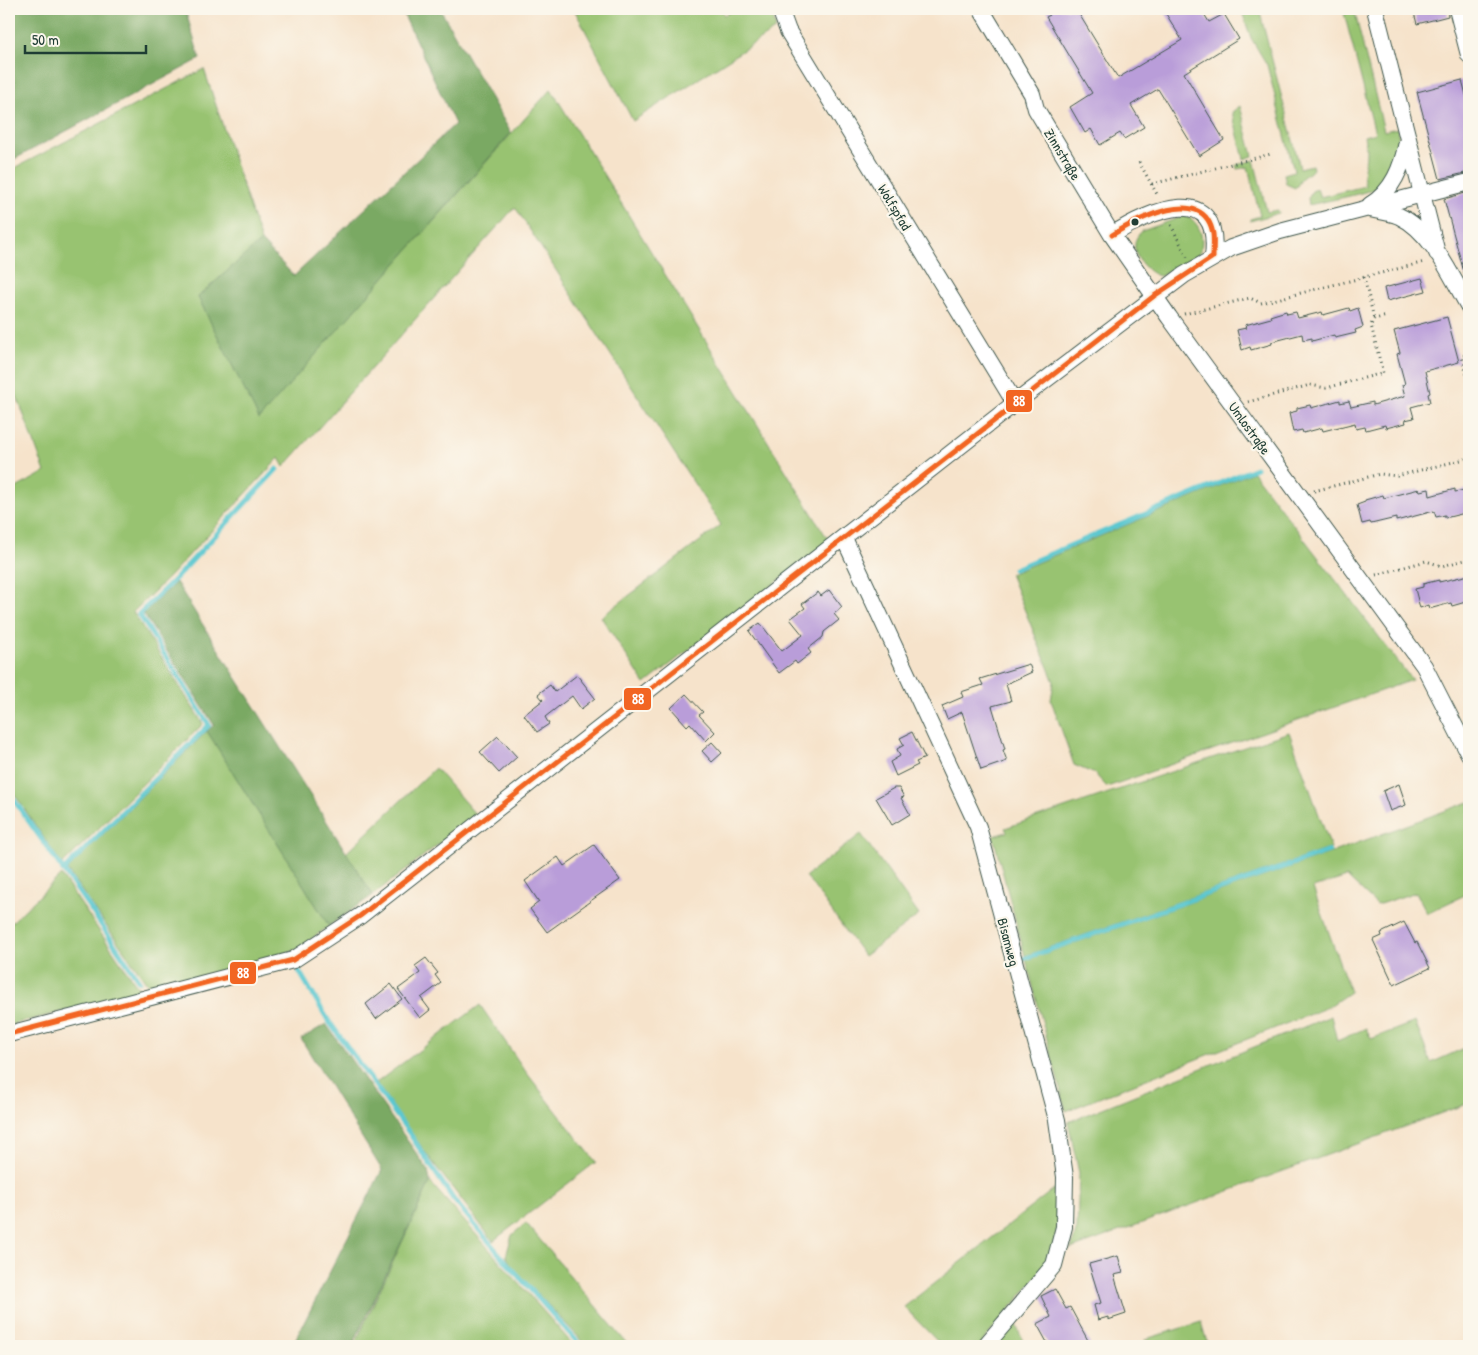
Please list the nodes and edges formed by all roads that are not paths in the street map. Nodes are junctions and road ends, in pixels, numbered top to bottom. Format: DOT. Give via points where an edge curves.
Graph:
graph roads {
  1 [pos="780,9"];
  2 [pos="981,9"];
  3 [pos="1375,9"];
  4 [pos="1457,9"];
  5 [pos="1469,54"];
  6 [pos="1408,139"];
  7 [pos="1469,182"];
  8 [pos="1422,194"];
  9 [pos="1364,208"];
  10 [pos="1112,235"];
  11 [pos="1438,253"];
  12 [pos="1213,257"];
  13 [pos="1154,296"];
  14 [pos="1469,308"];
  15 [pos="1015,403"];
  16 [pos="844,538"];
  17 [pos="1469,754"];
  18 [pos="9,1034"];
  19 [pos="985,1346"];
  1 -- 15 [label="street, Wolfspfad" via="788,31"];
  2 -- 10 [label="street, Zinnstraße" via="1032,94 1036,109"];
  3 -- 6 [label="street"];
  4 -- 5 [label="street"];
  6 -- 8 [label="street"];
  6 -- 9 [label="street" via="1397,177 1377,200"];
  7 -- 8 [label="street"];
  8 -- 9 [label="street"];
  8 -- 11 [label="street"];
  9 -- 11 [label="street" via="1384,211 1411,223"];
  9 -- 12 [label="street" via="1280,230"];
  10 -- 12 [label="street" via="1134,221 1165,210 1181,206 1194,208 1205,215 1212,227"];
  10 -- 13 [label="street, Zinnstraße"];
  11 -- 14 [label="street"];
  12 -- 13 [label="street"];
  13 -- 15 [label="street"];
  13 -- 17 [label="street, Umlostraße" via="1424,666"];
  15 -- 16 [label="street"];
  16 -- 18 [label="street" via="360,916 293,960"];
  16 -- 19 [label="street, Bisamweg" via="978,827 1057,1120 1065,1177 1064,1227 1054,1265"];
}
